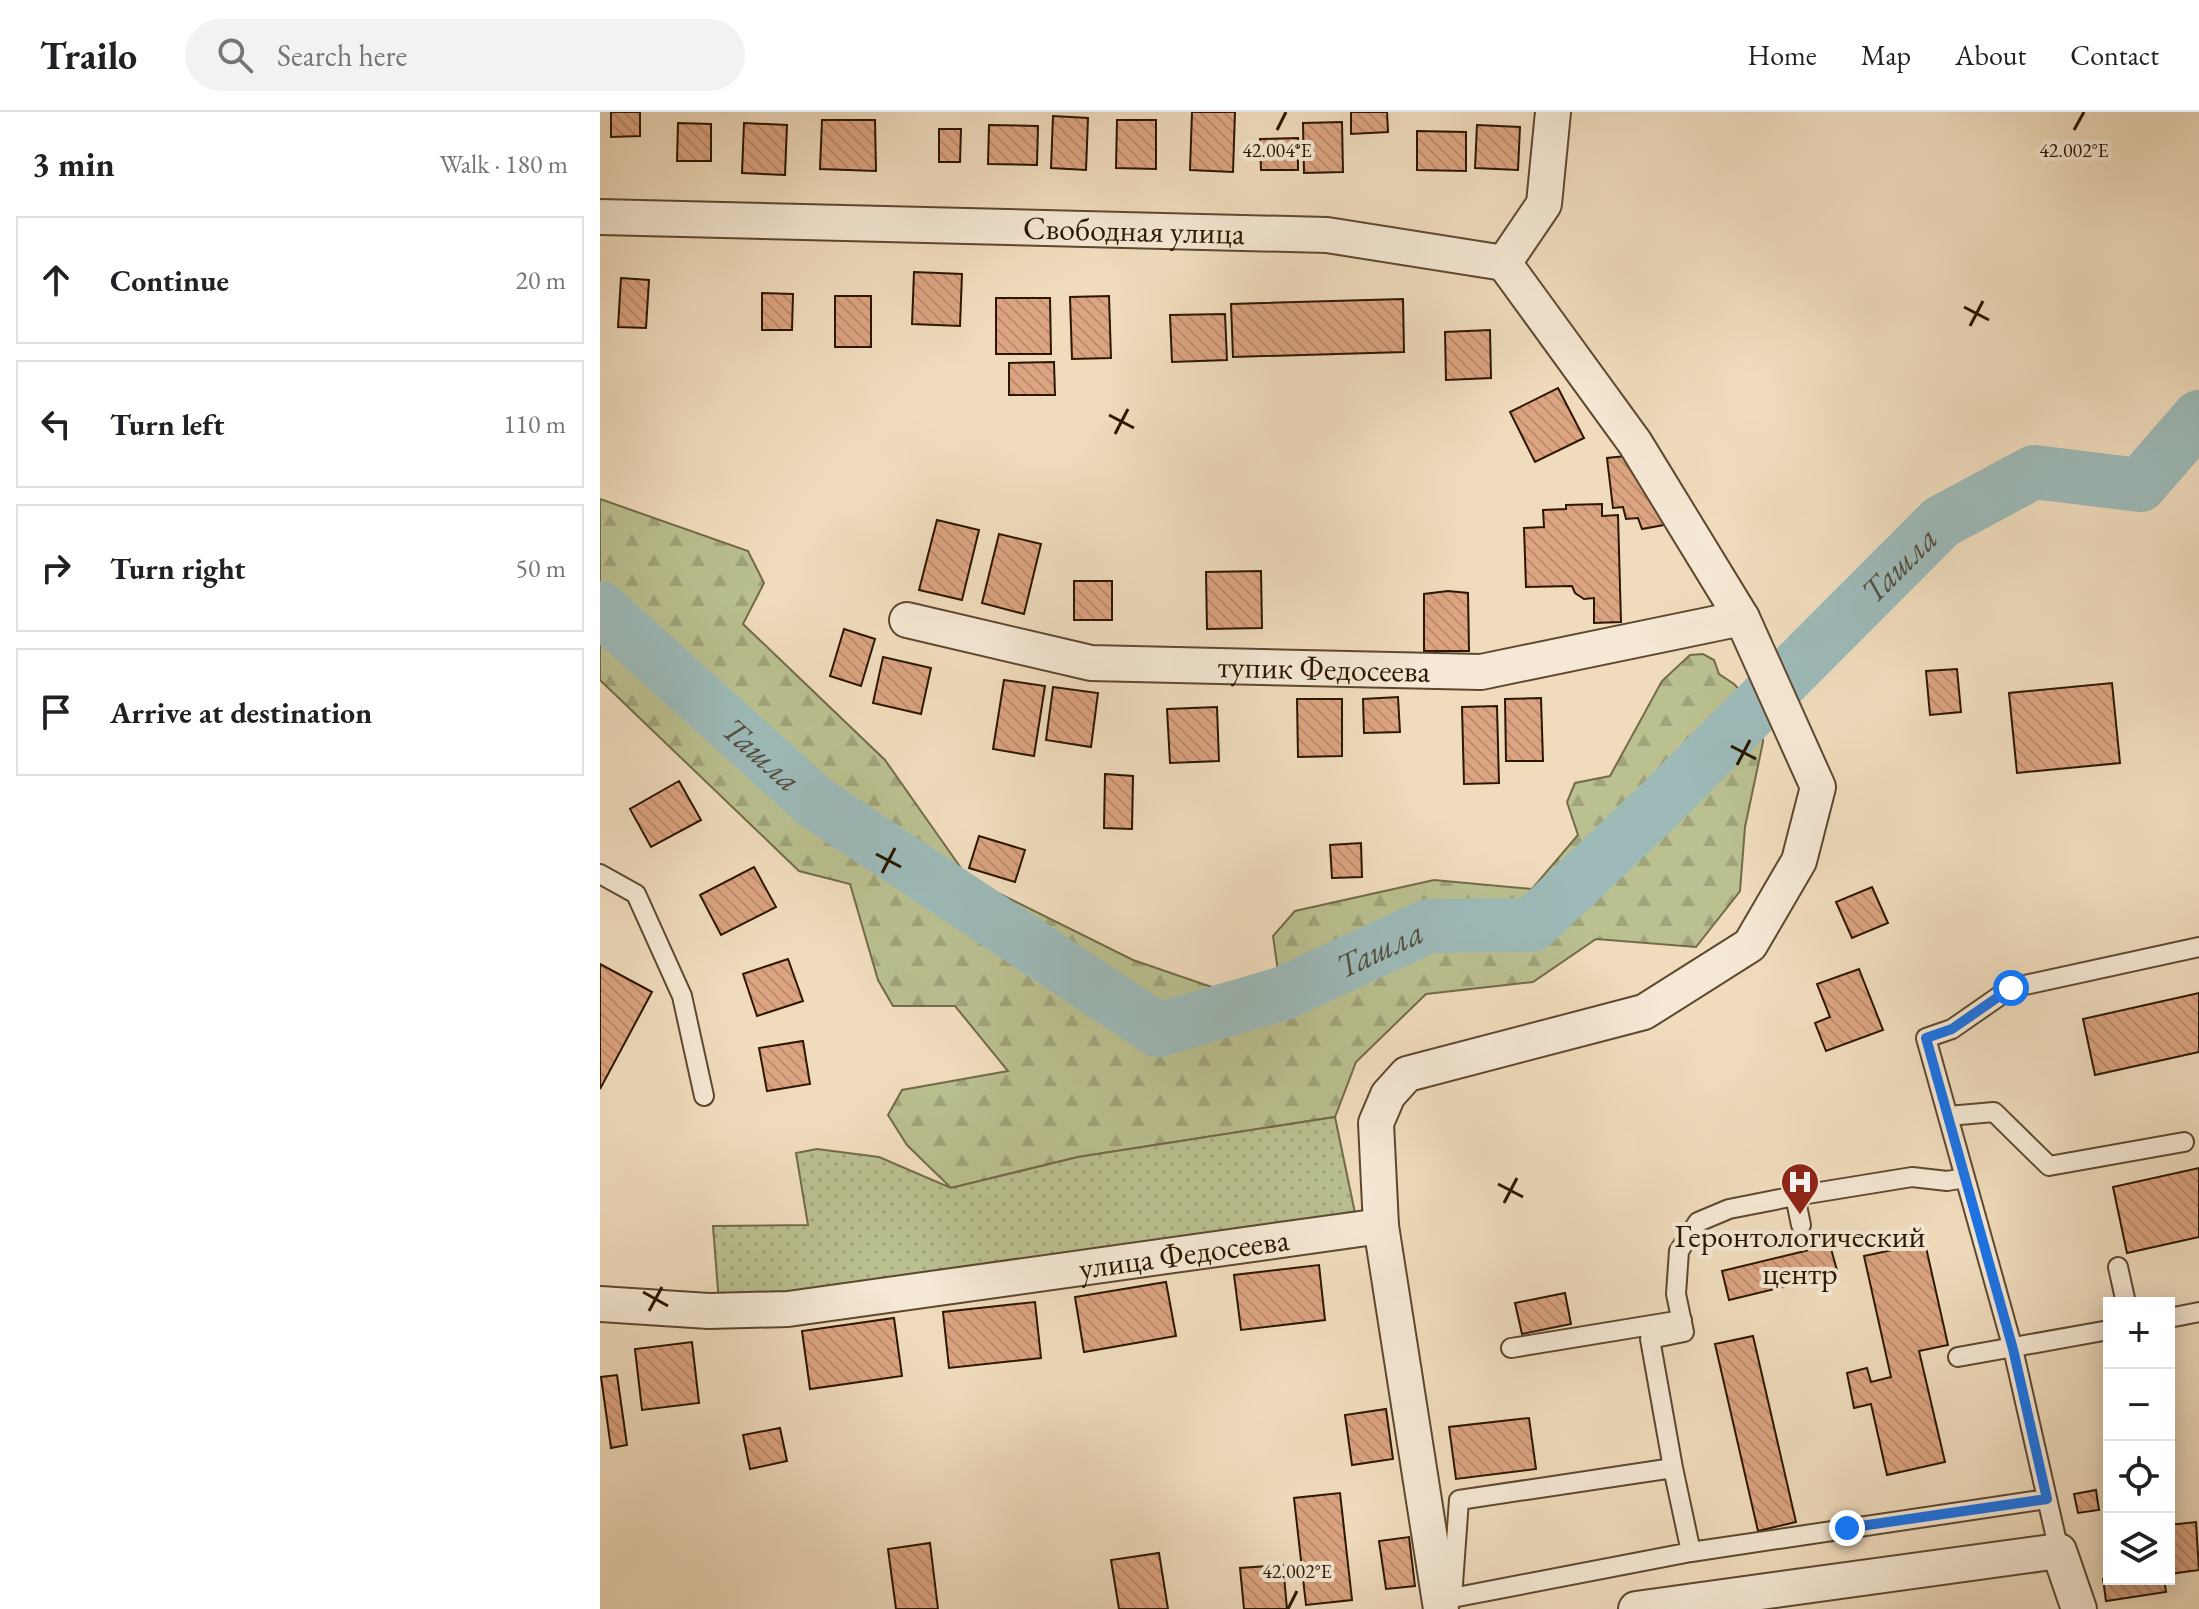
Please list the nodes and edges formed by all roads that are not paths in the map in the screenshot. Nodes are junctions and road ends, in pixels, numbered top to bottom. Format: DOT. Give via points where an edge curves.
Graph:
graph roads {
  1 [pos="1553,112"];
  2 [pos="600,217"];
  3 [pos="1504,263"];
  4 [pos="1742,618"];
  5 [pos="907,620"];
  6 [pos="600,874"];
  7 [pos="2199,947"];
  8 [pos="704,1096"];
  9 [pos="1948,1116"];
  10 [pos="2184,1142"];
  11 [pos="1965,1178"];
  12 [pos="1795,1196"];
  13 [pos="1801,1225"];
  14 [pos="1381,1226"];
  15 [pos="2118,1267"];
  16 [pos="2125,1297"];
  17 [pos="600,1304"];
  18 [pos="2199,1312"];
  19 [pos="2175,1317"];
  20 [pos="1682,1320"];
  21 [pos="2103,1331"];
  22 [pos="1511,1348"];
  23 [pos="2013,1349"];
  24 [pos="1958,1357"];
  25 [pos="1673,1468"];
  26 [pos="2047,1499"];
  27 [pos="2059,1551"];
  28 [pos="1691,1552"];
  29 [pos="1441,1609"];
  30 [pos="1636,1609"];
  31 [pos="2079,1609"];
  1 -- 3 [label="street" via="1544,204"];
  2 -- 3 [label="street, Свободная улица" via="1327,235"];
  3 -- 4 [label="street" via="1635,443"];
  4 -- 5 [label="street, тупик Федосеева" via="1481,672 1091,663"];
  4 -- 14 [label="street" via="1818,787 1799,861 1750,945 1644,1012 1407,1074 1388,1095 1376,1123"];
  6 -- 8 [label="lane" via="636,894 682,996"];
  7 -- 9 [label="lane" via="2011,988 1952,1029 1926,1038"];
  9 -- 10 [label="lane" via="1994,1112 2049,1166"];
  9 -- 11 [label="lane"];
  11 -- 12 [label="lane" via="1912,1177"];
  11 -- 23 [label="lane"];
  12 -- 13 [label="lane"];
  12 -- 20 [label="lane" via="1729,1209 1698,1222 1679,1251 1676,1294"];
  14 -- 17 [label="street, улица Федосеева" via="788,1309 709,1311"];
  14 -- 29 [label="street"];
  15 -- 16 [label="lane"];
  18 -- 19 [label="lane"];
  20 -- 22 [label="lane"];
  20 -- 25 [label="lane" via="1684,1332 1650,1339"];
  21 -- 23 [label="lane"];
  23 -- 24 [label="lane"];
  23 -- 26 [label="lane"];
  25 -- 28 [label="lane"];
  25 -- 28 [label="lane" via="1459,1500 1452,1598"];
  26 -- 27 [label="lane"];
  26 -- 28 [label="lane"];
  27 -- 30 [label="street"];
  27 -- 31 [label="street"];
}
